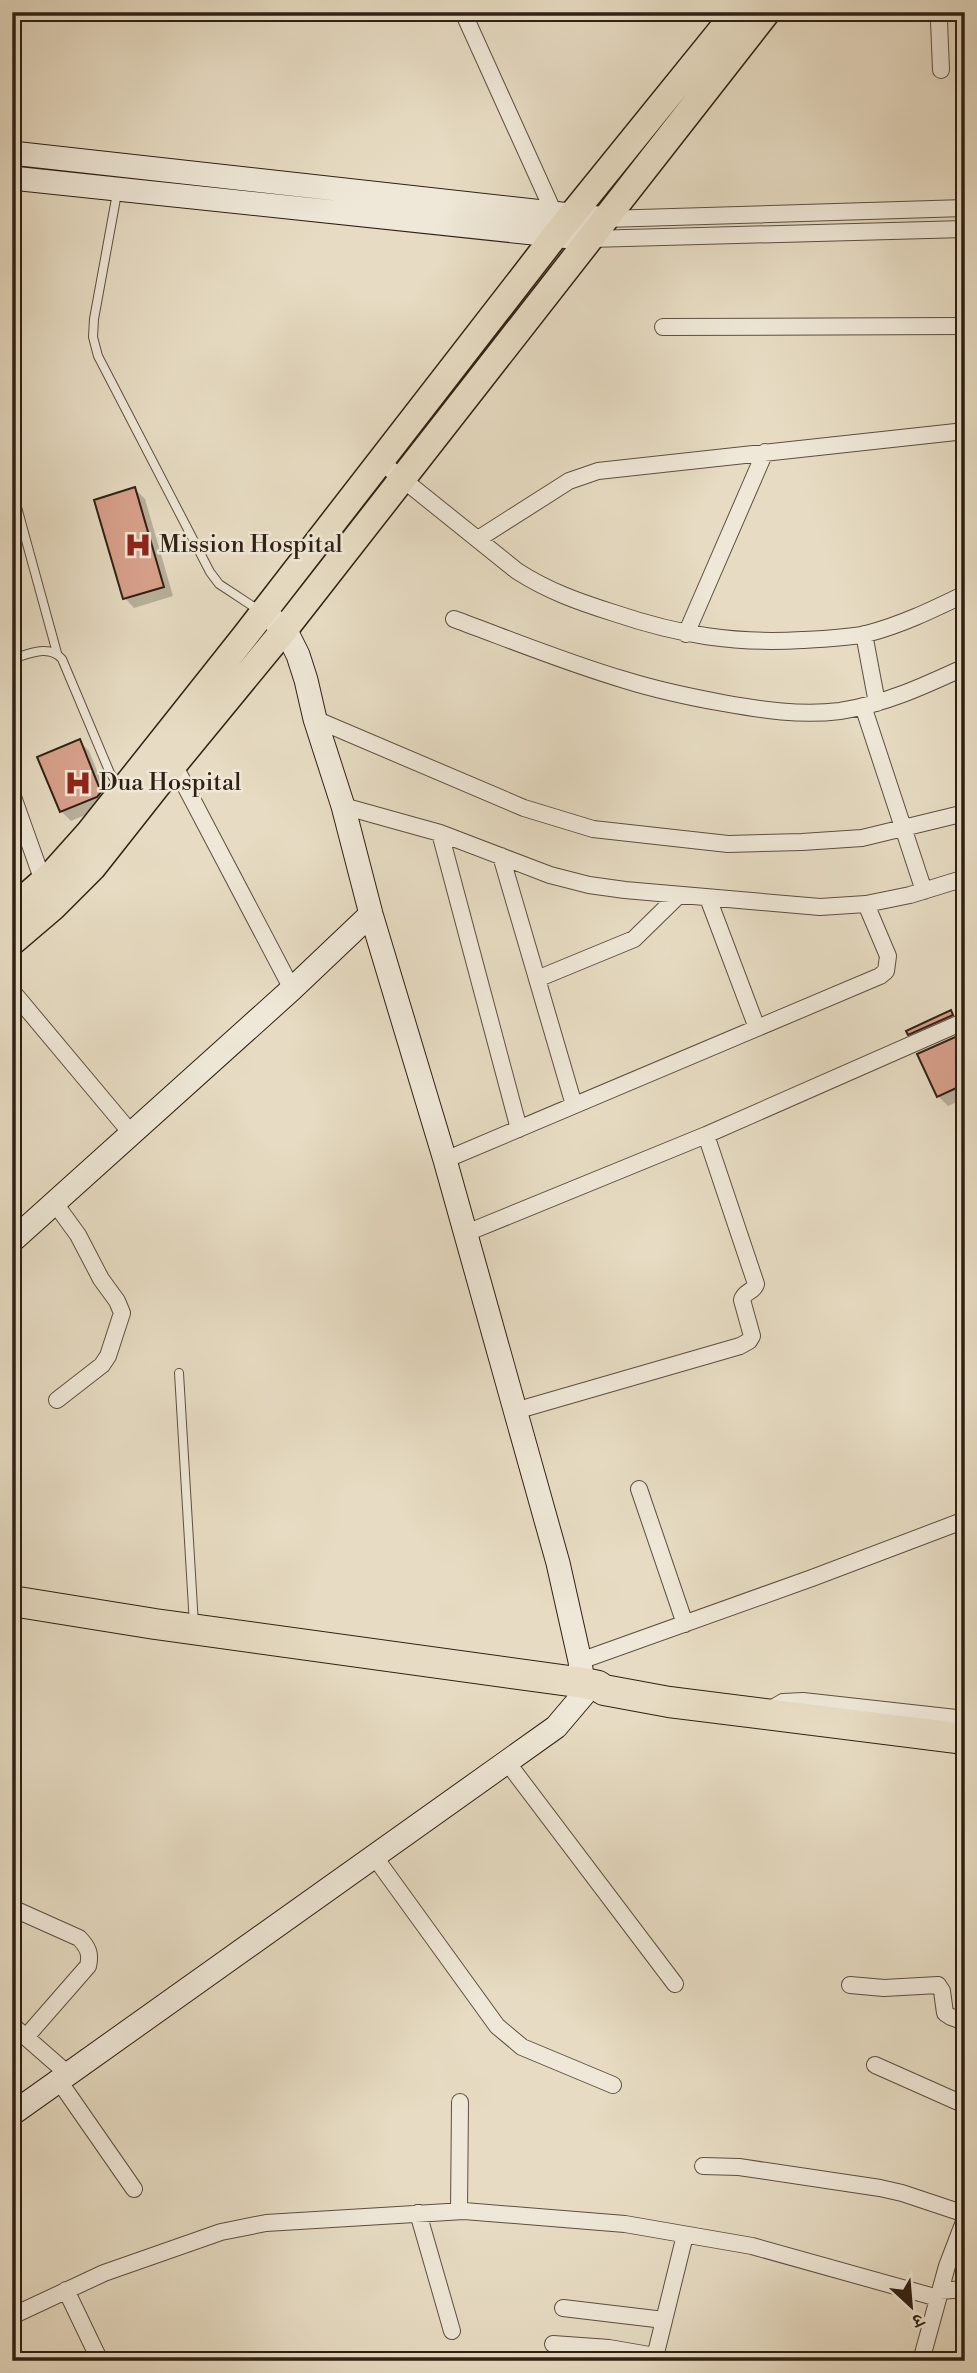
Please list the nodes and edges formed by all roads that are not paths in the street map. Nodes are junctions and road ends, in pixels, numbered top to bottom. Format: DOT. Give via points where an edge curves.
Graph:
graph roads {
  1 [pos="463,12"];
  2 [pos="736,12"];
  3 [pos="767,12"];
  4 [pos="936,12"];
  5 [pos="941,70"];
  6 [pos="659,107"];
  7 [pos="681,122"];
  8 [pos="12,153"];
  9 [pos="122,166"];
  10 [pos="12,178"];
  11 [pos="118,190"];
  12 [pos="965,208"];
  13 [pos="894,210"];
  14 [pos="560,221"];
  15 [pos="598,229"];
  16 [pos="965,229"];
  17 [pos="895,231"];
  18 [pos="965,326"];
  19 [pos="663,327"];
  20 [pos="965,431"];
  21 [pos="765,452"];
  22 [pos="380,461"];
  23 [pos="402,478"];
  24 [pos="12,489"];
  25 [pos="478,539"];
  26 [pos="965,594"];
  27 [pos="263,612"];
  28 [pos="454,619"];
  29 [pos="285,629"];
  30 [pos="686,634"];
  31 [pos="864,634"];
  32 [pos="57,653"];
  33 [pos="12,659"];
  34 [pos="965,667"];
  35 [pos="870,705"];
  36 [pos="315,719"];
  37 [pos="166,754"];
  38 [pos="12,794"];
  39 [pos="133,797"];
  40 [pos="343,806"];
  41 [pos="965,813"];
  42 [pos="904,829"];
  43 [pos="440,833"];
  44 [pos="501,856"];
  45 [pos="965,878"];
  46 [pos="51,891"];
  47 [pos="924,891"];
  48 [pos="679,895"];
  49 [pos="708,898"];
  50 [pos="866,904"];
  51 [pos="12,909"];
  52 [pos="371,914"];
  53 [pos="12,942"];
  54 [pos="537,979"];
  55 [pos="292,989"];
  56 [pos="12,991"];
  57 [pos="965,1021"];
  58 [pos="757,1028"];
  59 [pos="574,1105"];
  60 [pos="519,1129"];
  61 [pos="131,1133"];
  62 [pos="706,1135"];
  63 [pos="445,1160"];
  64 [pos="54,1202"];
  65 [pos="464,1234"];
  66 [pos="12,1241"];
  67 [pos="179,1373"];
  68 [pos="57,1400"];
  69 [pos="515,1411"];
  70 [pos="639,1489"];
  71 [pos="965,1520"];
  72 [pos="12,1601"];
  73 [pos="12,1616"];
  74 [pos="685,1624"];
  75 [pos="195,1635"];
  76 [pos="588,1682"];
  77 [pos="762,1714"];
  78 [pos="965,1719"];
  79 [pos="965,1739"];
  80 [pos="965,1753"];
  81 [pos="507,1762"];
  82 [pos="374,1856"];
  83 [pos="12,1908"];
  84 [pos="675,1984"];
  85 [pos="850,1984"];
  86 [pos="965,2022"];
  87 [pos="12,2025"];
  88 [pos="26,2038"];
  89 [pos="875,2065"];
  90 [pos="63,2078"];
  91 [pos="613,2085"];
  92 [pos="460,2102"];
  93 [pos="965,2105"];
  94 [pos="12,2114"];
  95 [pos="704,2166"];
  96 [pos="134,2189"];
  97 [pos="460,2211"];
  98 [pos="418,2213"];
  99 [pos="965,2217"];
  100 [pos="685,2235"];
  101 [pos="66,2290"];
  102 [pos="965,2290"];
  103 [pos="939,2295"];
  104 [pos="563,2308"];
  105 [pos="12,2316"];
  106 [pos="664,2320"];
  107 [pos="452,2331"];
  108 [pos="553,2344"];
  109 [pos="655,2358"];
  110 [pos="100,2361"];
  111 [pos="921,2361"];
  1 -- 14 [label="street"];
  2 -- 6 [label="main road"];
  3 -- 7 [label="main road"];
  4 -- 5 [label="street"];
  6 -- 7 [label="main road"];
  6 -- 14 [label="main road"];
  7 -- 15 [label="main road"];
  8 -- 9 [label="street"];
  9 -- 11 [label="lane"];
  9 -- 14 [label="street"];
  10 -- 11 [label="street"];
  11 -- 14 [label="street"];
  11 -- 27 [label="lane" via="94,319 98,356 210,572 219,584"];
  12 -- 13 [label="street"];
  13 -- 15 [label="street"];
  13 -- 17 [label="street"];
  14 -- 15 [label="street"];
  14 -- 22 [label="main road"];
  15 -- 17 [label="street"];
  15 -- 23 [label="main road"];
  16 -- 17 [label="street"];
  18 -- 19 [label="street"];
  20 -- 21 [label="street"];
  21 -- 25 [label="street" via="583,475"];
  21 -- 30 [label="street"];
  22 -- 23 [label="street"];
  22 -- 27 [label="main road"];
  23 -- 25 [label="street"];
  23 -- 29 [label="main road"];
  24 -- 32 [label="lane"];
  25 -- 30 [label="street" via="517,571 570,599"];
  26 -- 31 [label="street" via="911,620"];
  27 -- 29 [label="street"];
  27 -- 37 [label="main road"];
  28 -- 35 [label="street" via="675,694 796,713"];
  29 -- 36 [label="street" via="298,655"];
  29 -- 37 [label="main road"];
  30 -- 31 [label="street" via="782,641"];
  31 -- 35 [label="street"];
  32 -- 33 [label="lane" via="41,651"];
  32 -- 39 [label="lane" via="110,773"];
  34 -- 35 [label="street"];
  35 -- 42 [label="street"];
  36 -- 40 [label="street"];
  36 -- 42 [label="street" via="524,808 593,829 728,844 862,838"];
  37 -- 39 [label="main road"];
  37 -- 55 [label="street"];
  38 -- 46 [label="street"];
  39 -- 46 [label="main road" via="93,867"];
  40 -- 43 [label="street"];
  40 -- 52 [label="street"];
  41 -- 42 [label="street"];
  42 -- 47 [label="street"];
  43 -- 44 [label="street"];
  43 -- 60 [label="street"];
  44 -- 48 [label="street" via="589,885"];
  44 -- 54 [label="street"];
  45 -- 47 [label="street"];
  46 -- 51 [label="main road"];
  46 -- 53 [label="main road"];
  47 -- 50 [label="street"];
  48 -- 49 [label="street"];
  48 -- 54 [label="street" via="634,939"];
  49 -- 50 [label="street" via="820,907"];
  49 -- 58 [label="street"];
  50 -- 58 [label="street" via="888,956 886,971"];
  52 -- 55 [label="street"];
  52 -- 63 [label="street"];
  54 -- 59 [label="street"];
  55 -- 61 [label="street"];
  56 -- 61 [label="street"];
  57 -- 62 [label="street"];
  58 -- 59 [label="street"];
  59 -- 60 [label="street"];
  60 -- 63 [label="street"];
  61 -- 64 [label="street"];
  62 -- 65 [label="street"];
  62 -- 69 [label="street" via="756,1284 742,1300 752,1336 749,1341"];
  63 -- 65 [label="street"];
  64 -- 66 [label="street"];
  64 -- 68 [label="street" via="122,1313 108,1356"];
  65 -- 69 [label="street"];
  67 -- 75 [label="lane"];
  69 -- 76 [label="street"];
  70 -- 74 [label="street"];
  71 -- 74 [label="street"];
  72 -- 75 [label="highway"];
  73 -- 75 [label="highway"];
  74 -- 76 [label="street"];
  75 -- 76 [label="highway"];
  76 -- 77 [label="highway" via="669,1702"];
  76 -- 81 [label="street" via="556,1727"];
  77 -- 78 [label="street" via="783,1702 803,1701"];
  77 -- 79 [label="highway"];
  77 -- 80 [label="street" via="794,1731"];
  81 -- 82 [label="street"];
  81 -- 84 [label="street"];
  82 -- 90 [label="street"];
  82 -- 91 [label="street" via="509,2038"];
  83 -- 88 [label="street" via="79,1938 90,1956 88,1966"];
  85 -- 86 [label="street" via="884,1988 938,1985 945,2013"];
  87 -- 88 [label="street"];
  88 -- 90 [label="street"];
  89 -- 93 [label="street"];
  90 -- 94 [label="street"];
  90 -- 96 [label="street"];
  92 -- 97 [label="street"];
  95 -- 99 [label="street" via="880,2188"];
  97 -- 98 [label="street"];
  97 -- 100 [label="street" via="625,2224"];
  98 -- 101 [label="street" via="266,2223 220,2232"];
  98 -- 107 [label="street"];
  99 -- 103 [label="street"];
  100 -- 103 [label="street" via="752,2246"];
  100 -- 106 [label="street"];
  101 -- 105 [label="street"];
  101 -- 110 [label="street"];
  102 -- 103 [label="street"];
  103 -- 111 [label="street"];
  104 -- 106 [label="street"];
  106 -- 109 [label="street"];
  108 -- 109 [label="street" via="609,2348"];
}
